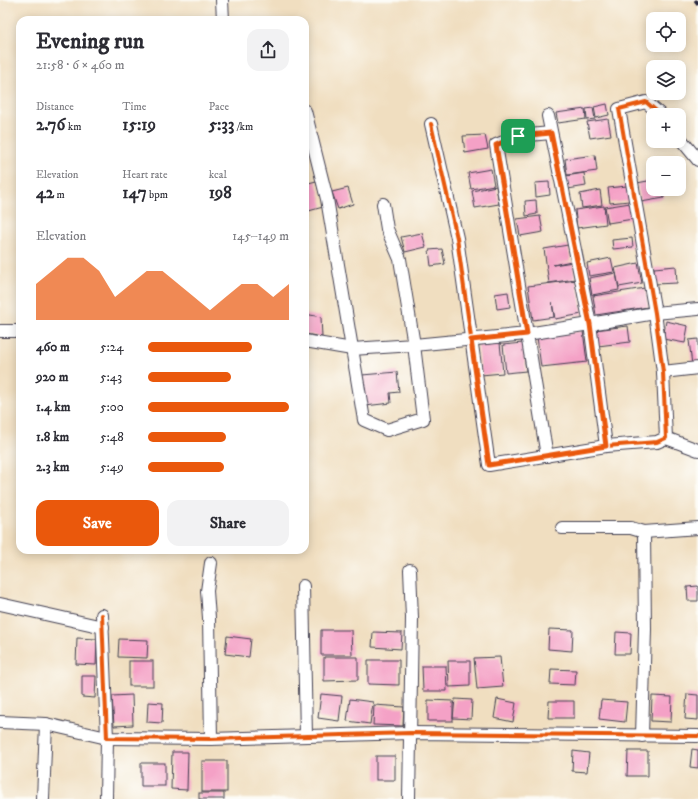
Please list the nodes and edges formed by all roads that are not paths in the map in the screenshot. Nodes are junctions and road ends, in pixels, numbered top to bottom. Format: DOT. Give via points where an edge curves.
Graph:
graph roads {
  1 [pos="222,0"];
  2 [pos="223,16"];
  3 [pos="652,108"];
  4 [pos="548,116"];
  5 [pos="431,124"];
  6 [pos="309,126"];
  7 [pos="551,133"];
  8 [pos="686,145"];
  9 [pos="698,160"];
  10 [pos="383,204"];
  11 [pos="698,309"];
  12 [pos="655,314"];
  13 [pos="590,324"];
  14 [pos="0,331"];
  15 [pos="16,331"];
  16 [pos="527,334"];
  17 [pos="471,340"];
  18 [pos="309,342"];
  19 [pos="414,345"];
  20 [pos="352,349"];
  21 [pos="698,368"];
  22 [pos="663,372"];
  23 [pos="666,438"];
  24 [pos="606,446"];
  25 [pos="698,450"];
  26 [pos="547,456"];
  27 [pos="562,528"];
  28 [pos="698,528"];
  29 [pos="644,532"];
  30 [pos="211,563"];
  31 [pos="410,570"];
  32 [pos="303,586"];
  33 [pos="0,604"];
  34 [pos="0,722"];
  35 [pos="46,724"];
  36 [pos="410,733"];
  37 [pos="306,736"];
  38 [pos="642,736"];
  39 [pos="698,736"];
  40 [pos="106,738"];
  41 [pos="211,738"];
  42 [pos="42,799"];
  43 [pos="106,799"];
  44 [pos="409,799"];
  1 -- 2 [label="street"];
  3 -- 12 [label="street" via="646,102 618,109"];
  4 -- 7 [label="street"];
  5 -- 17 [label="street" via="457,238"];
  6 -- 20 [label="street" via="328,199"];
  7 -- 13 [label="street"];
  7 -- 16 [label="street" via="518,136 496,145"];
  8 -- 9 [label="street"];
  10 -- 19 [label="street" via="387,229 400,259"];
  11 -- 12 [label="street"];
  12 -- 13 [label="street"];
  12 -- 22 [label="street"];
  13 -- 16 [label="street"];
  13 -- 24 [label="street"];
  14 -- 15 [label="street"];
  16 -- 17 [label="street"];
  16 -- 26 [label="street"];
  17 -- 19 [label="street"];
  17 -- 26 [label="street" via="489,465"];
  18 -- 20 [label="street"];
  19 -- 20 [label="street"];
  19 -- 20 [label="street" via="423,419 387,430 364,420"];
  21 -- 22 [label="street"];
  22 -- 23 [label="street"];
  23 -- 24 [label="street" via="657,442"];
  23 -- 25 [label="street"];
  24 -- 26 [label="street"];
  27 -- 29 [label="street" via="631,528"];
  28 -- 29 [label="street"];
  29 -- 38 [label="street"];
  30 -- 41 [label="street" via="207,591"];
  31 -- 36 [label="street"];
  32 -- 37 [label="street"];
  33 -- 40 [label="street" via="102,621"];
  34 -- 35 [label="street"];
  35 -- 40 [label="street"];
  35 -- 42 [label="street"];
  36 -- 37 [label="street"];
  36 -- 38 [label="street"];
  36 -- 44 [label="street"];
  37 -- 41 [label="street"];
  38 -- 39 [label="street"];
  40 -- 41 [label="street"];
  40 -- 43 [label="street"];
}
